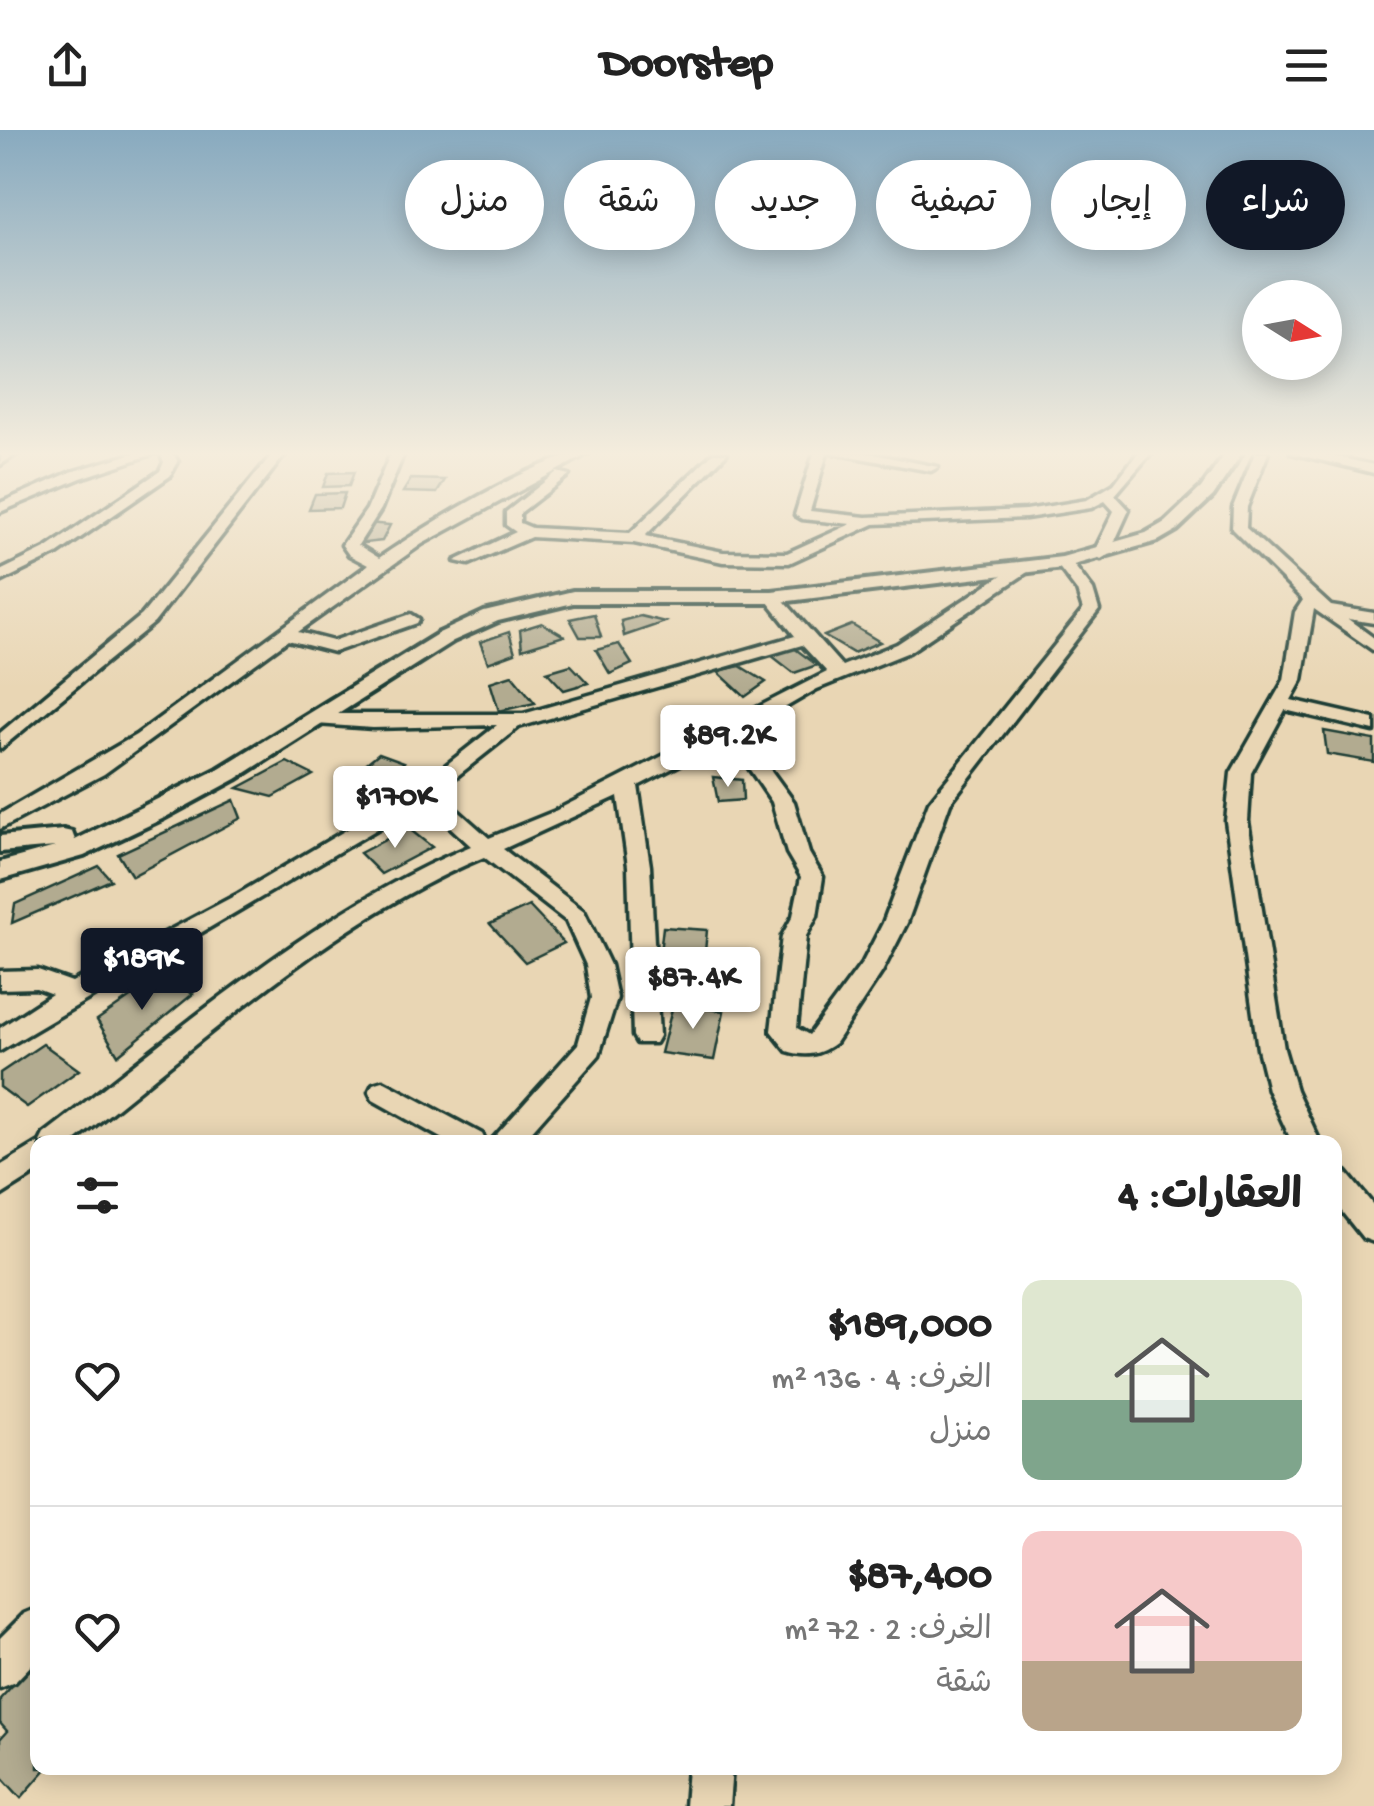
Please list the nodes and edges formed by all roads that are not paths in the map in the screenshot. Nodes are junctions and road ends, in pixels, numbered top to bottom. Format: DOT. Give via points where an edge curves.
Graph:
graph roads {
  1 [pos="80,531"];
  2 [pos="218,531"];
  3 [pos="359,531"];
  4 [pos="435,531"];
  5 [pos="641,531"];
  6 [pos="849,531"];
  7 [pos="1114,531"];
  8 [pos="1158,531"];
  9 [pos="1243,531"];
  10 [pos="529,532"];
  11 [pos="634,538"];
  12 [pos="1101,554"];
  13 [pos="463,561"];
  14 [pos="1063,562"];
  15 [pos="379,564"];
  16 [pos="1023,568"];
  17 [pos="0,578"];
  18 [pos="772,597"];
  19 [pos="1319,605"];
  20 [pos="1374,618"];
  21 [pos="411,619"];
  22 [pos="286,634"];
  23 [pos="806,638"];
  24 [pos="1374,646"];
  25 [pos="838,673"];
  26 [pos="1282,704"];
  27 [pos="316,718"];
  28 [pos="522,720"];
  29 [pos="1374,725"];
  30 [pos="732,730"];
  31 [pos="0,742"];
  32 [pos="626,782"];
  33 [pos="424,792"];
  34 [pos="40,804"];
  35 [pos="153,813"];
  36 [pos="0,822"];
  37 [pos="0,840"];
  38 [pos="485,847"];
  39 [pos="0,871"];
  40 [pos="0,980"];
  41 [pos="74,992"];
  42 [pos="646,1036"];
  43 [pos="0,1041"];
  44 [pos="382,1092"];
  45 [pos="63,1135"];
  46 [pos="459,1135"];
  47 [pos="512,1135"];
  48 [pos="1303,1135"];
  49 [pos="30,1161"];
  50 [pos="0,1183"];
  51 [pos="1342,1189"];
  52 [pos="1374,1228"];
  53 [pos="30,1636"];
  54 [pos="0,1667"];
  55 [pos="709,1775"];
  56 [pos="707,1806"];
  1 -- 17 [label="street"];
  2 -- 31 [label="street" via="148,619"];
  3 -- 15 [label="street" via="350,545 354,552"];
  4 -- 15 [label="street"];
  5 -- 11 [label="street"];
  6 -- 11 [label="street" via="801,555 770,560"];
  7 -- 12 [label="street"];
  8 -- 12 [label="main road"];
  9 -- 19 [label="street"];
  10 -- 11 [label="street"];
  10 -- 13 [label="street"];
  12 -- 14 [label="main road"];
  14 -- 16 [label="main road"];
  14 -- 30 [label="street" via="1078,577 1091,610 940,802 873,966 814,1045 796,1044 784,1031 794,936 806,916 812,877 776,788"];
  15 -- 22 [label="street"];
  16 -- 18 [label="main road"];
  16 -- 25 [label="street" via="912,643"];
  18 -- 23 [label="street"];
  18 -- 27 [label="main road" via="621,594 534,603 446,637"];
  19 -- 20 [label="street"];
  19 -- 24 [label="street"];
  19 -- 26 [label="street" via="1303,612 1300,654"];
  21 -- 22 [label="street" via="334,647"];
  22 -- 34 [label="street"];
  23 -- 25 [label="street"];
  23 -- 28 [label="street"];
  25 -- 30 [label="street"];
  26 -- 29 [label="street"];
  26 -- 48 [label="street" via="1241,773 1236,821 1271,1049"];
  27 -- 28 [label="street"];
  27 -- 35 [label="main road"];
  28 -- 33 [label="street"];
  30 -- 32 [label="street"];
  32 -- 38 [label="street"];
  32 -- 42 [label="street" via="640,866"];
  33 -- 38 [label="street"];
  33 -- 41 [label="street"];
  34 -- 36 [label="street"];
  34 -- 37 [label="street"];
  35 -- 37 [label="main road" via="70,837"];
  35 -- 39 [label="main road" via="75,850"];
  38 -- 45 [label="street" via="378,900"];
  38 -- 47 [label="street" via="576,917 598,965 604,998 590,1048"];
  40 -- 41 [label="street" via="38,979"];
  41 -- 43 [label="street"];
  44 -- 46 [label="street"];
  49 -- 50 [label="street"];
  51 -- 52 [label="street"];
  53 -- 54 [label="street"];
  55 -- 56 [label="street"];
}
